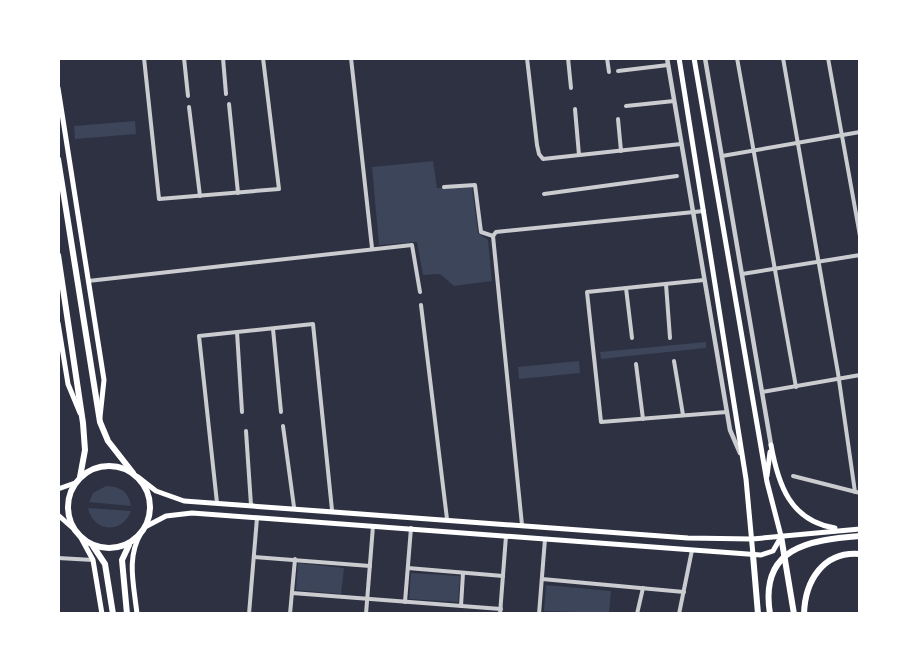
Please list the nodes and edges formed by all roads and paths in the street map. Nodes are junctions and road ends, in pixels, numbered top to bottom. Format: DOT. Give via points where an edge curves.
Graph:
graph roads {
  1 [pos="144,58"];
  2 [pos="184,58"];
  3 [pos="223,58"];
  4 [pos="263,58"];
  5 [pos="351,58"];
  6 [pos="527,58"];
  7 [pos="568,58"];
  8 [pos="607,58"];
  9 [pos="667,58"];
  10 [pos="679,58"];
  11 [pos="694,58"];
  12 [pos="705,58"];
  13 [pos="737,58"];
  14 [pos="783,58"];
  15 [pos="828,58"];
  16 [pos="668,65"];
  17 [pos="618,71"];
  18 [pos="609,72"];
  19 [pos="58,88"];
  20 [pos="571,88"];
  21 [pos="226,94"];
  22 [pos="188,96"];
  23 [pos="674,101"];
  24 [pos="229,104"];
  25 [pos="626,106"];
  26 [pos="189,107"];
  27 [pos="574,108"];
  28 [pos="714,112"];
  29 [pos="705,115"];
  30 [pos="618,118"];
  31 [pos="860,132"];
  32 [pos="842,136"];
  33 [pos="799,143"];
  34 [pos="681,144"];
  35 [pos="621,151"];
  36 [pos="755,151"];
  37 [pos="579,156"];
  38 [pos="722,156"];
  39 [pos="58,159"];
  40 [pos="677,176"];
  41 [pos="444,187"];
  42 [pos="238,193"];
  43 [pos="544,195"];
  44 [pos="200,196"];
  45 [pos="705,211"];
  46 [pos="693,213"];
  47 [pos="493,236"];
  48 [pos="860,236"];
  49 [pos="372,248"];
  50 [pos="58,255"];
  51 [pos="860,255"];
  52 [pos="820,262"];
  53 [pos="776,269"];
  54 [pos="742,274"];
  55 [pos="704,280"];
  56 [pos="88,281"];
  57 [pos="666,284"];
  58 [pos="626,288"];
  59 [pos="420,292"];
  60 [pos="421,305"];
  61 [pos="58,323"];
  62 [pos="273,328"];
  63 [pos="237,332"];
  64 [pos="632,338"];
  65 [pos="670,338"];
  66 [pos="674,361"];
  67 [pos="636,364"];
  68 [pos="860,375"];
  69 [pos="839,379"];
  70 [pos="796,387"];
  71 [pos="762,392"];
  72 [pos="242,412"];
  73 [pos="281,412"];
  74 [pos="727,412"];
  75 [pos="683,415"];
  76 [pos="643,418"];
  77 [pos="100,422"];
  78 [pos="83,423"];
  79 [pos="284,426"];
  80 [pos="246,431"];
  81 [pos="771,444"];
  82 [pos="136,475"];
  83 [pos="793,477"];
  84 [pos="746,479"];
  85 [pos="77,481"];
  86 [pos="766,482"];
  87 [pos="58,489"];
  88 [pos="857,492"];
  89 [pos="217,503"];
  90 [pos="251,505"];
  91 [pos="294,507"];
  92 [pos="332,510"];
  93 [pos="58,515"];
  94 [pos="257,518"];
  95 [pos="447,519"];
  96 [pos="373,525"];
  97 [pos="522,525"];
  98 [pos="411,528"];
  99 [pos="860,529"];
  100 [pos="143,530"];
  101 [pos="843,530"];
  102 [pos="77,533"];
  103 [pos="506,536"];
  104 [pos="781,536"];
  105 [pos="860,536"];
  106 [pos="545,538"];
  107 [pos="753,539"];
  108 [pos="132,542"];
  109 [pos="90,544"];
  110 [pos="693,550"];
  111 [pos="860,554"];
  112 [pos="753,555"];
  113 [pos="254,557"];
  114 [pos="58,558"];
  115 [pos="295,559"];
  116 [pos="93,560"];
  117 [pos="370,566"];
  118 [pos="408,568"];
  119 [pos="463,573"];
  120 [pos="503,576"];
  121 [pos="542,579"];
  122 [pos="643,588"];
  123 [pos="684,592"];
  124 [pos="292,593"];
  125 [pos="367,599"];
  126 [pos="405,602"];
  127 [pos="461,606"];
  128 [pos="500,611"];
  129 [pos="102,614"];
  130 [pos="112,614"];
  131 [pos="127,614"];
  132 [pos="137,614"];
  133 [pos="249,614"];
  134 [pos="290,614"];
  135 [pos="366,614"];
  136 [pos="539,614"];
  137 [pos="637,614"];
  138 [pos="680,614"];
  139 [pos="758,614"];
  140 [pos="770,614"];
  141 [pos="794,614"];
  142 [pos="804,614"];
  1 -- 44 [label="street" via="159,199"];
  2 -- 22 [label="street"];
  3 -- 21 [label="street"];
  4 -- 42 [label="street" via="279,189"];
  5 -- 49 [label="street"];
  6 -- 37 [label="street" via="538,154 543,159"];
  7 -- 20 [label="street"];
  8 -- 18 [label="street"];
  9 -- 16 [label="street"];
  10 -- 45 [label="main road"];
  11 -- 29 [label="main road"];
  12 -- 28 [label="street"];
  13 -- 36 [label="street"];
  14 -- 33 [label="street"];
  15 -- 32 [label="street"];
  16 -- 17 [label="street"];
  16 -- 23 [label="street"];
  19 -- 56 [label="main road"];
  23 -- 25 [label="street"];
  23 -- 34 [label="street"];
  24 -- 42 [label="street"];
  26 -- 44 [label="street"];
  27 -- 37 [label="street"];
  28 -- 29 [label="main road"];
  28 -- 38 [label="street"];
  29 -- 86 [label="main road"];
  30 -- 35 [label="street"];
  31 -- 32 [label="street"];
  32 -- 33 [label="street"];
  32 -- 48 [label="street"];
  33 -- 36 [label="street"];
  33 -- 52 [label="street"];
  34 -- 35 [label="street"];
  34 -- 46 [label="street"];
  35 -- 37 [label="street"];
  36 -- 38 [label="street"];
  36 -- 53 [label="street"];
  38 -- 54 [label="street"];
  39 -- 77 [label="main road"];
  40 -- 43 [label="street"];
  41 -- 47 [label="street" via="475,185 481,232"];
  42 -- 44 [label="street"];
  45 -- 46 [label="street"];
  45 -- 84 [label="main road"];
  46 -- 47 [label="street" via="496,232"];
  46 -- 55 [label="street"];
  47 -- 97 [label="street"];
  49 -- 56 [label="street"];
  49 -- 59 [label="street" via="412,245"];
  50 -- 78 [label="main road"];
  51 -- 52 [label="street"];
  52 -- 53 [label="street"];
  52 -- 69 [label="street"];
  53 -- 54 [label="street"];
  53 -- 70 [label="street"];
  54 -- 71 [label="street"];
  55 -- 57 [label="street"];
  55 -- 74 [label="street"];
  56 -- 77 [label="main road" via="104,380"];
  57 -- 58 [label="street"];
  57 -- 65 [label="street"];
  58 -- 64 [label="street"];
  58 -- 76 [label="street" via="587,292 601,422"];
  60 -- 95 [label="street"];
  61 -- 78 [label="main road" via="68,384"];
  62 -- 63 [label="street"];
  62 -- 73 [label="street"];
  62 -- 92 [label="street" via="313,324"];
  63 -- 72 [label="street"];
  63 -- 89 [label="street" via="199,336"];
  66 -- 75 [label="street"];
  67 -- 76 [label="street"];
  68 -- 69 [label="street"];
  69 -- 70 [label="street"];
  69 -- 88 [label="street"];
  70 -- 71 [label="street"];
  71 -- 81 [label="street"];
  74 -- 75 [label="street"];
  74 -- 84 [label="street"];
  75 -- 76 [label="street"];
  77 -- 82 [label="main road" via="108,441"];
  78 -- 85 [label="main road" via="85,450"];
  79 -- 91 [label="street"];
  80 -- 90 [label="street"];
  81 -- 86 [label="main road"];
  81 -- 101 [label="main road" via="776,474 789,501 809,519"];
  82 -- 85 [label="main road" via="120,466 106,465 91,469"];
  82 -- 89 [label="main road" via="173,499"];
  82 -- 100 [label="main road" via="150,500"];
  83 -- 88 [label="street"];
  84 -- 107 [label="main road"];
  85 -- 87 [label="main road"];
  85 -- 102 [label="main road" via="69,496 68,510"];
  86 -- 104 [label="main road"];
  89 -- 90 [label="main road"];
  90 -- 91 [label="main road"];
  91 -- 92 [label="main road"];
  92 -- 95 [label="main road"];
  93 -- 102 [label="main road"];
  94 -- 96 [label="main road"];
  94 -- 100 [label="main road" via="183,512 166,516"];
  94 -- 113 [label="street"];
  95 -- 97 [label="main road"];
  96 -- 98 [label="main road"];
  96 -- 117 [label="street"];
  97 -- 107 [label="main road"];
  98 -- 103 [label="main road"];
  98 -- 118 [label="street"];
  99 -- 101 [label="main road"];
  100 -- 108 [label="main road"];
  100 -- 132 [label="main road" via="131,559"];
  101 -- 104 [label="main road"];
  102 -- 109 [label="main road"];
  102 -- 116 [label="main road"];
  103 -- 106 [label="main road"];
  103 -- 120 [label="street"];
  104 -- 107 [label="main road"];
  104 -- 112 [label="main road" via="773,551"];
  104 -- 141 [label="main road"];
  105 -- 140 [label="main road" via="813,541 790,553 778,565 772,579 768,594"];
  106 -- 110 [label="main road"];
  106 -- 121 [label="street"];
  107 -- 112 [label="main road"];
  108 -- 109 [label="main road" via="114,548"];
  108 -- 131 [label="main road" via="122,560"];
  109 -- 130 [label="main road" via="105,564"];
  110 -- 112 [label="main road"];
  110 -- 123 [label="street"];
  111 -- 142 [label="main road" via="838,555 818,569 806,591"];
  112 -- 139 [label="main road"];
  113 -- 115 [label="street"];
  113 -- 133 [label="street"];
  114 -- 116 [label="street"];
  115 -- 117 [label="street"];
  115 -- 124 [label="street"];
  116 -- 129 [label="main road"];
  117 -- 125 [label="street"];
  118 -- 119 [label="street"];
  118 -- 126 [label="street"];
  119 -- 120 [label="street"];
  119 -- 127 [label="street"];
  120 -- 128 [label="street"];
  121 -- 122 [label="street"];
  121 -- 136 [label="street"];
  122 -- 123 [label="street"];
  122 -- 137 [label="street"];
  123 -- 138 [label="street"];
  124 -- 125 [label="street"];
  124 -- 134 [label="street"];
  125 -- 126 [label="street"];
  125 -- 135 [label="street"];
  126 -- 127 [label="street"];
  127 -- 128 [label="street"];
}
